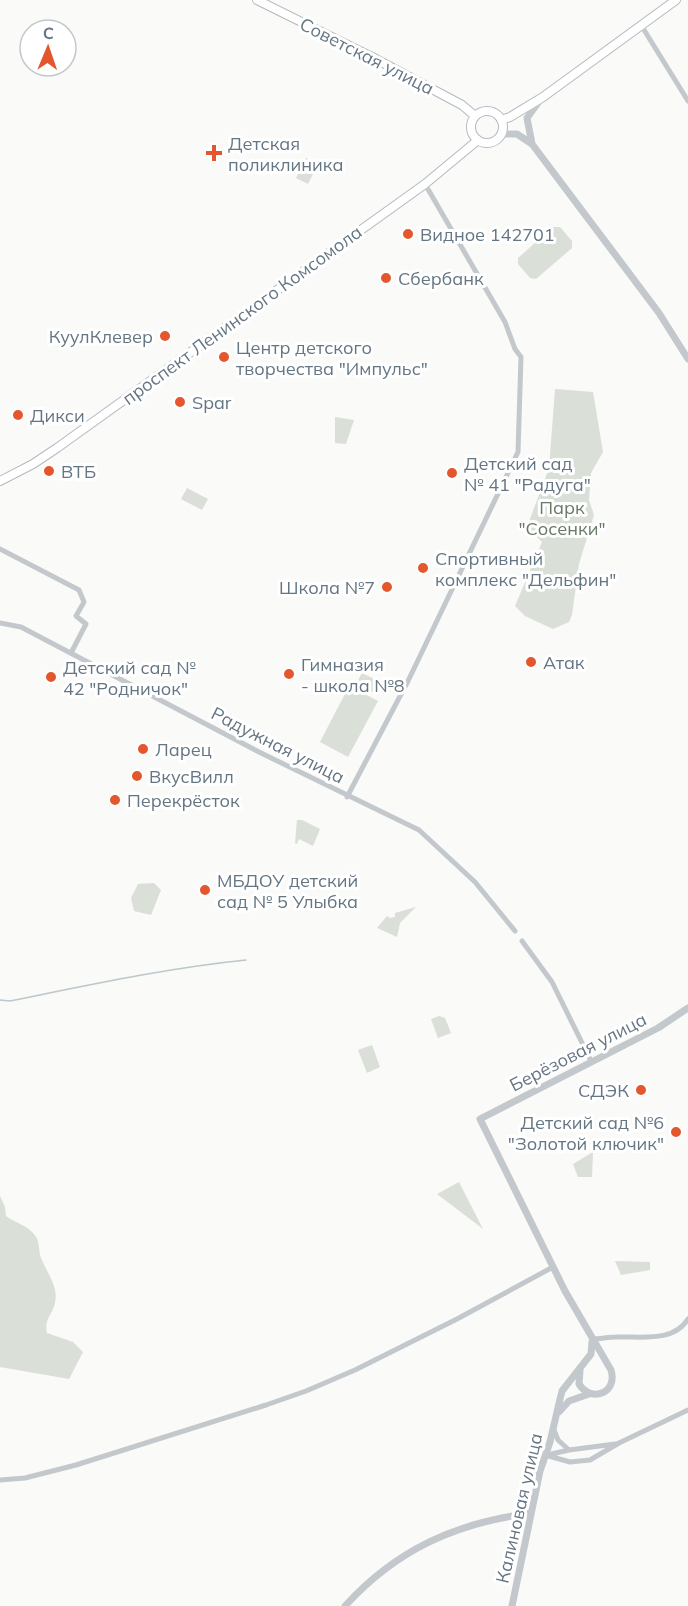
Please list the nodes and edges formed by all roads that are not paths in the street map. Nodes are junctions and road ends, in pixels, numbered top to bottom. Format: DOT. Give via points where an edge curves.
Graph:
graph roads {
  1 [pos="257,0"];
  2 [pos="676,0"];
  3 [pos="641,25"];
  4 [pos="543,97"];
  5 [pos="688,100"];
  6 [pos="475,116"];
  7 [pos="501,120"];
  8 [pos="501,134"];
  9 [pos="478,140"];
  10 [pos="532,144"];
  11 [pos="425,184"];
  12 [pos="688,359"];
  13 [pos="0,481"];
  14 [pos="0,549"];
  15 [pos="0,623"];
  16 [pos="71,653"];
  17 [pos="347,797"];
  18 [pos="515,931"];
  19 [pos="522,941"];
  20 [pos="688,1008"];
  21 [pos="591,1060"];
  22 [pos="553,1267"];
  23 [pos="688,1319"];
  24 [pos="592,1340"];
  25 [pos="608,1365"];
  26 [pos="581,1368"];
  27 [pos="589,1394"];
  28 [pos="688,1410"];
  29 [pos="556,1417"];
  30 [pos="553,1429"];
  31 [pos="620,1443"];
  32 [pos="568,1450"];
  33 [pos="545,1455"];
  34 [pos="0,1480"];
  35 [pos="531,1513"];
  36 [pos="345,1606"];
  37 [pos="512,1606"];
  1 -- 6 [label="main road, Советская улица" via="372,57 462,105"];
  2 -- 3 [label="main road"];
  3 -- 4 [label="main road"];
  3 -- 5 [label="street"];
  4 -- 7 [label="main road"];
  4 -- 10 [label="street" via="526,118"];
  6 -- 7 [label="main road" via="489,111"];
  6 -- 9 [label="main road" via="471,129"];
  7 -- 8 [label="main road"];
  8 -- 9 [label="main road" via="493,142"];
  8 -- 10 [label="street" via="517,134"];
  9 -- 11 [label="main road, проспект Ленинского Комсомола"];
  10 -- 12 [label="street"];
  11 -- 13 [label="main road, проспект Ленинского Комсомола" via="57,448"];
  11 -- 17 [label="street" via="521,357 518,452"];
  14 -- 16 [label="street" via="79,590 84,603 76,616 86,624"];
  15 -- 16 [label="street, Радужная улица" via="21,627"];
  16 -- 17 [label="street, Радужная улица"];
  17 -- 18 [label="street, Радужная улица" via="419,830 475,882"];
  19 -- 21 [label="street" via="552,982"];
  20 -- 21 [label="street, Берёзовая улица" via="658,1028"];
  21 -- 22 [label="street, Берёзовая улица" via="480,1119"];
  22 -- 24 [label="street"];
  22 -- 34 [label="street" via="355,1370 306,1390 76,1465 26,1478"];
  23 -- 24 [label="street" via="682,1329 663,1336"];
  24 -- 25 [label="street"];
  24 -- 26 [label="street, Калиновая улица" via="591,1354"];
  25 -- 26 [label="street" via="593,1360"];
  25 -- 27 [label="street" via="613,1380 608,1389 600,1395"];
  26 -- 27 [label="street" via="579,1384"];
  26 -- 29 [label="street, Калиновая улица" via="562,1391"];
  27 -- 29 [label="street" via="569,1401"];
  28 -- 31 [label="street"];
  29 -- 30 [label="street, Калиновая улица"];
  30 -- 32 [label="street"];
  30 -- 33 [label="street, Калиновая улица"];
  31 -- 32 [label="street"];
  31 -- 33 [label="street" via="590,1460 570,1462"];
  32 -- 33 [label="street"];
  33 -- 35 [label="street, Калиновая улица"];
  35 -- 36 [label="street" via="480,1522 429,1541 385,1569"];
  35 -- 37 [label="street, Калиновая улица"];
}
